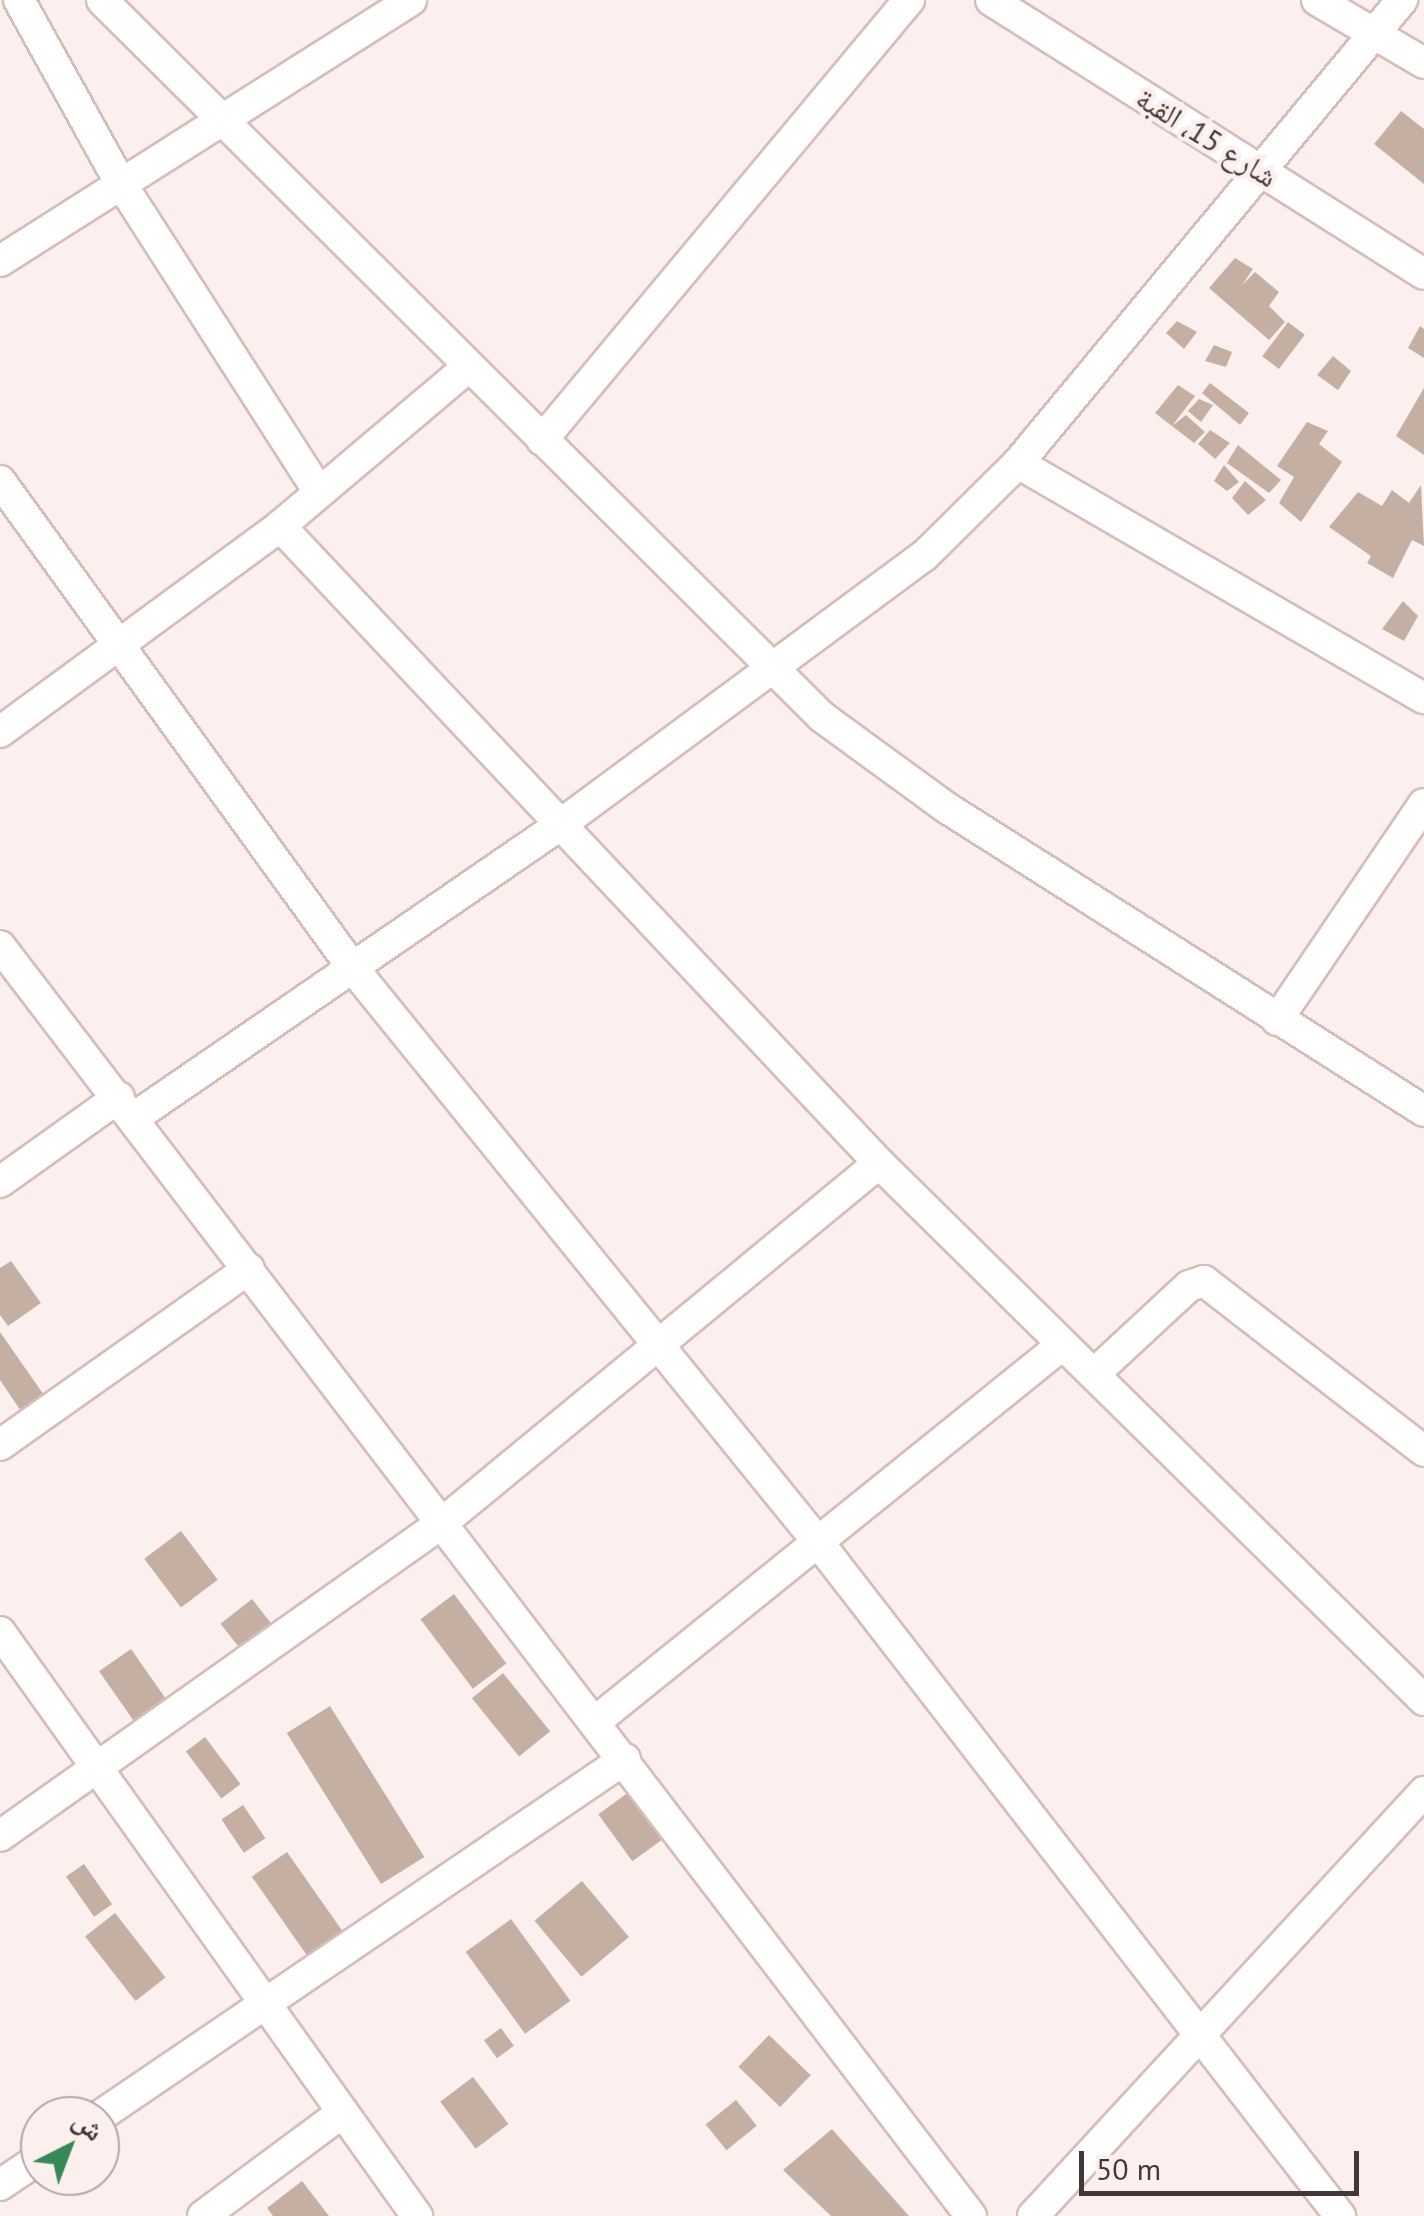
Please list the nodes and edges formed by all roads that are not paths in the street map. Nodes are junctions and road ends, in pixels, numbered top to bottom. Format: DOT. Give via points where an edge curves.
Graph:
graph roads {
  1 [pos="18,0"];
  2 [pos="102,0"];
  3 [pos="411,0"];
  4 [pos="909,0"];
  5 [pos="991,0"];
  6 [pos="1317,0"];
  7 [pos="1402,0"];
  8 [pos="1374,34"];
  9 [pos="1424,64"];
  10 [pos="226,117"];
  11 [pos="1262,172"];
  12 [pos="120,182"];
  13 [pos="0,261"];
  14 [pos="1424,274"];
  15 [pos="468,367"];
  16 [pos="542,440"];
  17 [pos="1018,463"];
  18 [pos="0,481"];
  19 [pos="319,492"];
  20 [pos="280,526"];
  21 [pos="116,648"];
  22 [pos="774,671"];
  23 [pos="1424,698"];
  24 [pos="0,732"];
  25 [pos="1424,804"];
  26 [pos="560,825"];
  27 [pos="0,946"];
  28 [pos="352,967"];
  29 [pos="1276,1020"];
  30 [pos="127,1107"];
  31 [pos="1424,1111"];
  32 [pos="880,1162"];
  33 [pos="0,1182"];
  34 [pos="249,1269"];
  35 [pos="661,1344"];
  36 [pos="1062,1346"];
  37 [pos="1094,1374"];
  38 [pos="0,1445"];
  39 [pos="1424,1451"];
  40 [pos="442,1523"];
  41 [pos="818,1542"];
  42 [pos="0,1632"];
  43 [pos="1424,1700"];
  44 [pos="596,1721"];
  45 [pos="624,1759"];
  46 [pos="96,1768"];
  47 [pos="1424,1792"];
  48 [pos="0,1836"];
  49 [pos="264,2002"];
  50 [pos="1202,2036"];
  51 [pos="120,2102"];
  52 [pos="343,2112"];
  53 [pos="203,2216"];
  54 [pos="417,2216"];
  55 [pos="971,2216"];
  56 [pos="1033,2216"];
  57 [pos="1340,2216"];
  1 -- 12 [label="street"];
  2 -- 10 [label="street"];
  3 -- 10 [label="street"];
  4 -- 16 [label="street"];
  5 -- 11 [label="street, شارع 15، القبة"];
  6 -- 8 [label="street"];
  7 -- 8 [label="street"];
  8 -- 9 [label="street"];
  8 -- 11 [label="street"];
  10 -- 12 [label="street"];
  10 -- 15 [label="street"];
  11 -- 14 [label="street, شارع 15، القبة"];
  11 -- 17 [label="street"];
  12 -- 13 [label="street"];
  12 -- 19 [label="street"];
  15 -- 16 [label="street"];
  15 -- 19 [label="street"];
  16 -- 22 [label="street"];
  17 -- 22 [label="street" via="924,556"];
  17 -- 23 [label="street"];
  18 -- 21 [label="street"];
  19 -- 20 [label="street"];
  20 -- 21 [label="street"];
  20 -- 26 [label="street"];
  21 -- 24 [label="street"];
  21 -- 28 [label="street"];
  22 -- 26 [label="street"];
  22 -- 29 [label="street" via="822,717 946,808"];
  25 -- 29 [label="street"];
  26 -- 28 [label="street"];
  26 -- 32 [label="street"];
  27 -- 30 [label="street"];
  28 -- 30 [label="street"];
  28 -- 35 [label="street"];
  29 -- 31 [label="street"];
  30 -- 33 [label="street"];
  30 -- 34 [label="street"];
  32 -- 35 [label="street"];
  32 -- 36 [label="street"];
  34 -- 38 [label="street"];
  34 -- 40 [label="street"];
  35 -- 40 [label="street"];
  35 -- 41 [label="street"];
  36 -- 37 [label="street"];
  36 -- 41 [label="street"];
  37 -- 39 [label="street" via="1204,1280"];
  37 -- 43 [label="street"];
  40 -- 44 [label="street"];
  40 -- 46 [label="street"];
  41 -- 44 [label="street"];
  41 -- 50 [label="street"];
  42 -- 46 [label="street"];
  44 -- 45 [label="street"];
  45 -- 49 [label="street"];
  45 -- 55 [label="street"];
  46 -- 48 [label="street"];
  46 -- 49 [label="street"];
  47 -- 50 [label="street"];
  49 -- 51 [label="street"];
  49 -- 52 [label="street"];
  50 -- 56 [label="street"];
  50 -- 57 [label="street"];
  52 -- 53 [label="street"];
  52 -- 54 [label="street"];
}
